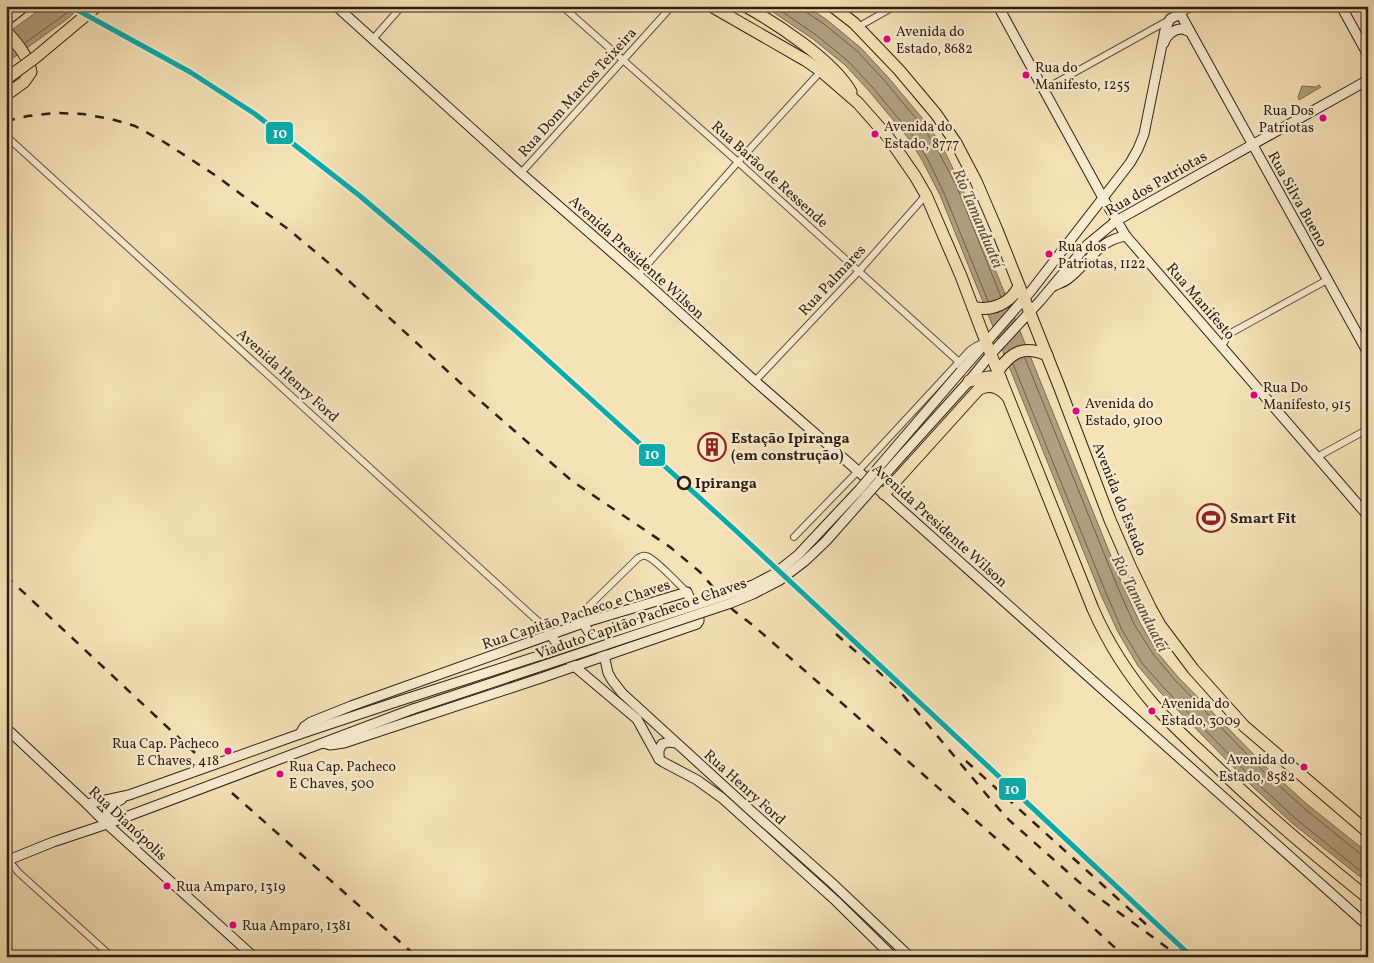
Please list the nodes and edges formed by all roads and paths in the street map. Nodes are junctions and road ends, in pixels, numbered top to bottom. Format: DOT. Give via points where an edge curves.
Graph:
graph roads {
  1 [pos="24,6"];
  2 [pos="97,6"];
  3 [pos="336,6"];
  4 [pos="402,6"];
  5 [pos="562,6"];
  6 [pos="672,6"];
  7 [pos="711,6"];
  8 [pos="745,6"];
  9 [pos="895,6"];
  10 [pos="998,6"];
  11 [pos="1194,6"];
  12 [pos="1341,6"];
  13 [pos="833,7"];
  14 [pos="1178,10"];
  15 [pos="1170,19"];
  16 [pos="6,20"];
  17 [pos="858,27"];
  18 [pos="6,32"];
  19 [pos="1190,32"];
  20 [pos="373,39"];
  21 [pos="1162,45"];
  22 [pos="1368,55"];
  23 [pos="623,61"];
  24 [pos="822,71"];
  25 [pos="6,79"];
  26 [pos="1368,80"];
  27 [pos="1043,90"];
  28 [pos="6,95"];
  29 [pos="858,103"];
  30 [pos="6,136"];
  31 [pos="1252,144"];
  32 [pos="738,162"];
  33 [pos="521,173"];
  34 [pos="926,195"];
  35 [pos="1103,198"];
  36 [pos="1116,221"];
  37 [pos="1126,236"];
  38 [pos="859,271"];
  39 [pos="638,275"];
  40 [pos="1328,280"];
  41 [pos="1019,286"];
  42 [pos="1051,288"];
  43 [pos="1024,299"];
  44 [pos="973,307"];
  45 [pos="1030,312"];
  46 [pos="986,342"];
  47 [pos="1222,346"];
  48 [pos="1368,353"];
  49 [pos="991,354"];
  50 [pos="1047,354"];
  51 [pos="959,362"];
  52 [pos="999,374"];
  53 [pos="965,376"];
  54 [pos="755,381"];
  55 [pos="1008,397"];
  56 [pos="1368,429"];
  57 [pos="1317,457"];
  58 [pos="858,471"];
  59 [pos="884,494"];
  60 [pos="1368,516"];
  61 [pos="794,537"];
  62 [pos="687,592"];
  63 [pos="583,623"];
  64 [pos="550,634"];
  65 [pos="604,655"];
  66 [pos="574,666"];
  67 [pos="396,702"];
  68 [pos="350,706"];
  69 [pos="413,709"];
  70 [pos="328,714"];
  71 [pos="332,723"];
  72 [pos="6,728"];
  73 [pos="300,734"];
  74 [pos="323,743"];
  75 [pos="676,743"];
  76 [pos="313,747"];
  77 [pos="659,759"];
  78 [pos="199,770"];
  79 [pos="201,788"];
  80 [pos="129,795"];
  81 [pos="88,804"];
  82 [pos="106,824"];
  83 [pos="1368,832"];
  84 [pos="7,859"];
  85 [pos="1368,898"];
  86 [pos="1368,926"];
  87 [pos="112,957"];
  88 [pos="254,957"];
  89 [pos="893,957"];
  90 [pos="910,957"];
  1 -- 16 [label="highway"];
  2 -- 25 [label="highway, bridge"];
  3 -- 20 [label="main road, Avenida Presidente Wilson"];
  4 -- 20 [label="street"];
  5 -- 23 [label="street, Rua Barão de Ressende"];
  6 -- 23 [label="street, Rua Dom Marcos Teixeira"];
  7 -- 24 [label="highway"];
  8 -- 29 [label="highway" via="782,28 831,67"];
  9 -- 17 [label="street"];
  10 -- 27 [label="main road, Rua Manifesto"];
  11 -- 14 [label="street"];
  12 -- 22 [label="main road"];
  13 -- 17 [label="highway, Avenida do Estado"];
  14 -- 15 [label="main road"];
  14 -- 19 [label="main road, Rua Silva Bueno"];
  15 -- 21 [label="main road, Rua dos Patriotas"];
  15 -- 27 [label="street"];
  17 -- 41 [label="highway, Avenida do Estado" via="899,70 956,143 976,181"];
  18 -- 28 [label="highway" via="16,42 31,72 24,82"];
  19 -- 21 [label="main road" via="1177,30 1169,34"];
  19 -- 31 [label="main road, Rua Silva Bueno"];
  20 -- 33 [label="main road, Avenida Presidente Wilson"];
  21 -- 35 [label="main road, Rua dos Patriotas" via="1142,142"];
  23 -- 32 [label="street, Rua Barão de Ressende"];
  23 -- 33 [label="street, Rua Dom Marcos Teixeira"];
  24 -- 29 [label="highway"];
  24 -- 32 [label="street"];
  26 -- 31 [label="main road, Rua dos Patriotas"];
  27 -- 35 [label="main road, Rua Manifesto"];
  29 -- 34 [label="highway" via="888,137"];
  30 -- 64 [label="street, Avenida Henry Ford"];
  31 -- 36 [label="main road, Rua dos Patriotas"];
  31 -- 40 [label="main road, Rua Silva Bueno"];
  32 -- 38 [label="street, Rua Barão de Ressende"];
  32 -- 39 [label="street"];
  33 -- 39 [label="main road, Avenida Presidente Wilson"];
  34 -- 38 [label="street, Rua Palmares"];
  34 -- 44 [label="highway"];
  35 -- 36 [label="main road, Rua Manifesto"];
  35 -- 43 [label="main road, Rua dos Patriotas"];
  36 -- 37 [label="main road, Rua Manifesto"];
  36 -- 42 [label="main road, Rua dos Patriotas" via="1086,245"];
  37 -- 42 [label="main road" via="1104,245 1068,279"];
  37 -- 47 [label="main road, Rua Manifesto"];
  38 -- 51 [label="street, Rua Barão de Ressende"];
  38 -- 54 [label="street, Rua Palmares"];
  39 -- 54 [label="main road, Avenida Presidente Wilson"];
  40 -- 47 [label="street" via="1229,334"];
  40 -- 48 [label="main road, Rua Silva Bueno"];
  41 -- 43 [label="highway, Avenida do Estado"];
  41 -- 44 [label="highway" via="1011,298 999,305 986,309"];
  42 -- 45 [label="main road, Rua dos Patriotas"];
  43 -- 45 [label="highway, Avenida do Estado"];
  43 -- 46 [label="main road, Rua dos Patriotas"];
  44 -- 46 [label="highway"];
  45 -- 49 [label="main road, Rua dos Patriotas"];
  45 -- 50 [label="highway, Avenida do Estado"];
  46 -- 49 [label="highway"];
  46 -- 51 [label="street, Rua dos Patriotas" via="970,350"];
  46 -- 53 [label="main road, Viaduto Capitão Pacheco e Chaves"];
  47 -- 57 [label="main road, Rua Manifesto"];
  49 -- 52 [label="highway"];
  49 -- 53 [label="main road, Viaduto Capitão Pacheco e Chaves"];
  50 -- 52 [label="highway" via="1035,350 1021,351 1008,358"];
  50 -- 83 [label="highway, Avenida do Estado" via="1110,520 1150,609 1160,624 1193,669 1244,726"];
  51 -- 58 [label="street, Rua dos Patriotas"];
  52 -- 53 [label="highway"];
  52 -- 55 [label="highway"];
  53 -- 67 [label="main road, Viaduto Capitão Pacheco e Chaves, bridge" via="798,555 774,574 724,596"];
  53 -- 69 [label="main road, Viaduto Capitão Pacheco e Chaves, bridge" via="826,541 780,580 732,603"];
  54 -- 58 [label="main road, Avenida Presidente Wilson"];
  55 -- 59 [label="highway" via="992,386 978,390"];
  55 -- 85 [label="highway" via="1100,624 1130,674 1163,714 1242,792"];
  56 -- 57 [label="street"];
  57 -- 60 [label="main road, Rua Manifesto"];
  58 -- 59 [label="main road, Avenida Presidente Wilson"];
  58 -- 61 [label="street, Rua dos Patriotas"];
  59 -- 86 [label="main road, Avenida Presidente Wilson"];
  62 -- 63 [label="main road, Rua Capitão Pacheco e Chaves"];
  62 -- 63 [label="street" via="656,562 643,556 588,606"];
  62 -- 65 [label="main road, Rua Capitão Pacheco e Chaves" via="699,622"];
  63 -- 64 [label="main road, Rua Capitão Pacheco e Chaves"];
  63 -- 65 [label="main road, Rua Henry Ford"];
  64 -- 66 [label="main road"];
  64 -- 68 [label="main road, Rua Capitão Pacheco e Chaves"];
  65 -- 66 [label="main road, Rua Capitão Pacheco e Chaves"];
  65 -- 75 [label="main road, Rua Henry Ford" via="615,686"];
  66 -- 74 [label="main road, Rua Capitão Pacheco e Chaves" via="344,743"];
  66 -- 77 [label="main road" via="634,716"];
  67 -- 68 [label="main road"];
  67 -- 71 [label="main road, Rua Capitão Pacheco e Chaves"];
  68 -- 70 [label="main road, Rua Capitão Pacheco e Chaves"];
  69 -- 74 [label="main road, Rua Capitão Pacheco e Chaves"];
  70 -- 71 [label="main road"];
  70 -- 73 [label="main road, Rua Capitão Pacheco e Chaves" via="306,725"];
  71 -- 73 [label="main road, Rua Capitão Pacheco e Chaves"];
  71 -- 76 [label="main road" via="329,735"];
  72 -- 81 [label="main road, Rua Dianópolis"];
  73 -- 78 [label="main road, Rua Capitão Pacheco e Chaves"];
  74 -- 76 [label="main road, Rua Capitão Pacheco e Chaves"];
  75 -- 77 [label="main road" via="662,744"];
  75 -- 90 [label="main road, Rua Henry Ford"];
  76 -- 79 [label="main road, Rua Capitão Pacheco e Chaves"];
  77 -- 89 [label="main road" via="722,798"];
  78 -- 79 [label="main road" via="197,780"];
  78 -- 80 [label="main road, Rua Capitão Pacheco e Chaves"];
  79 -- 82 [label="main road, Rua Capitão Pacheco e Chaves"];
  80 -- 81 [label="main road, Rua Capitão Pacheco e Chaves"];
  80 -- 82 [label="main road" via="108,808"];
  81 -- 82 [label="main road, Rua Dianópolis"];
  82 -- 84 [label="main road, Rua Capitão Pacheco e Chaves"];
  82 -- 88 [label="main road, Rua Dianópolis"];
  84 -- 87 [label="street"];
}
